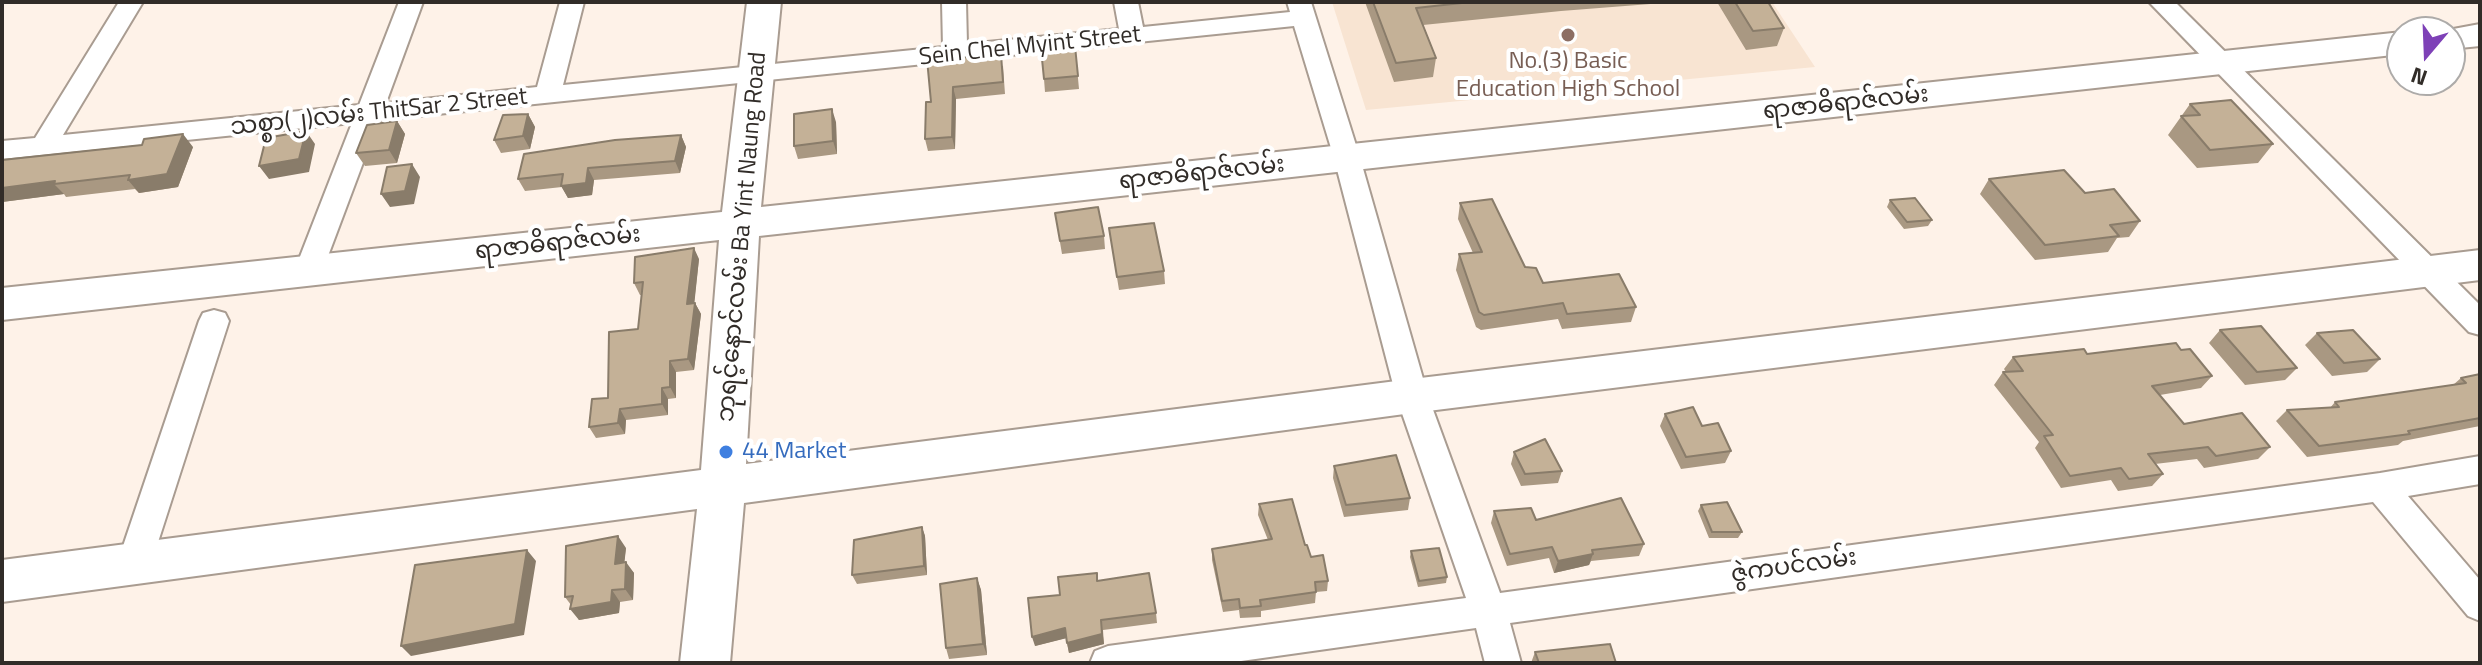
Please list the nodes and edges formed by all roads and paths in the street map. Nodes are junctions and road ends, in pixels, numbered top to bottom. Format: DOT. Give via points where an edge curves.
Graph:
graph roads {
  1 [pos="131,2"];
  2 [pos="411,2"];
  3 [pos="572,2"];
  4 [pos="764,2"];
  5 [pos="954,2"];
  6 [pos="1126,2"];
  7 [pos="2161,2"];
  8 [pos="1302,10"];
  9 [pos="1132,36"];
  10 [pos="2386,45"];
  11 [pos="955,55"];
  12 [pos="2221,63"];
  13 [pos="755,76"];
  14 [pos="547,96"];
  15 [pos="368,114"];
  16 [pos="43,146"];
  17 [pos="2,150"];
  18 [pos="1347,158"];
  19 [pos="740,224"];
  20 [pos="2480,265"];
  21 [pos="308,272"];
  22 [pos="2428,272"];
  23 [pos="2,304"];
  24 [pos="214,321"];
  25 [pos="2480,324"];
  26 [pos="1412,396"];
  27 [pos="2480,470"];
  28 [pos="2380,487"];
  29 [pos="722,489"];
  30 [pos="134,564"];
  31 [pos="2,581"];
  32 [pos="2480,605"];
  33 [pos="1488,609"];
  34 [pos="1240,653"];
  35 [pos="705,663"];
  36 [pos="1108,663"];
  37 [pos="1503,663"];
  1 -- 16 [label="street"];
  2 -- 15 [label="street"];
  3 -- 14 [label="street"];
  4 -- 13 [label="street, ဘုရင့်နောင်လမ်း Ba Yint Naung Road"];
  5 -- 11 [label="street"];
  6 -- 9 [label="street"];
  7 -- 12 [label="street"];
  8 -- 9 [label="street, Sein Chel Myint Street"];
  8 -- 18 [label="street"];
  9 -- 11 [label="street, Sein Chel Myint Street"];
  10 -- 12 [label="street, ရာဇာဓိရာဇ်လမ်း"];
  11 -- 13 [label="street, Sein Chel Myint Street"];
  12 -- 18 [label="street, ရာဇာဓိရာဇ်လမ်း"];
  12 -- 22 [label="street"];
  13 -- 14 [label="street, သစ္စာ(၂)လမ်း ThitSar 2 Street"];
  13 -- 19 [label="street, ဘုရင့်နောင်လမ်း Ba Yint Naung Road"];
  14 -- 15 [label="street, သစ္စာ(၂)လမ်း ThitSar 2 Street"];
  15 -- 16 [label="street, သစ္စာ(၂)လမ်း ThitSar 2 Street"];
  15 -- 21 [label="street"];
  16 -- 17 [label="street, သစ္စာ(၂)လမ်း ThitSar 2 Street"];
  18 -- 19 [label="street, ရာဇာဓိရာဇ်လမ်း"];
  18 -- 26 [label="street"];
  19 -- 21 [label="street, ရာဇာဓိရာဇ်လမ်း"];
  19 -- 29 [label="street, ဘုရင့်နောင်လမ်း Ba Yint Naung Road"];
  20 -- 22 [label="street"];
  21 -- 23 [label="street, ရာဇာဓိရာဇ်လမ်း"];
  22 -- 25 [label="street"];
  22 -- 26 [label="street"];
  24 -- 30 [label="street"];
  26 -- 29 [label="street"];
  26 -- 33 [label="street"];
  27 -- 28 [label="street, ဇွဲကပင်လမ်း"];
  28 -- 32 [label="street"];
  28 -- 33 [label="street, ဇွဲကပင်လမ်း"];
  29 -- 30 [label="street"];
  29 -- 35 [label="street, ဘုရင့်နောင်လမ်း Ba Yint Naung Road"];
  30 -- 31 [label="street"];
  33 -- 34 [label="street, ဇွဲကပင်လမ်း"];
  33 -- 37 [label="street"];
  34 -- 36 [label="street, ဇွဲကပင်လမ်း"];
}
